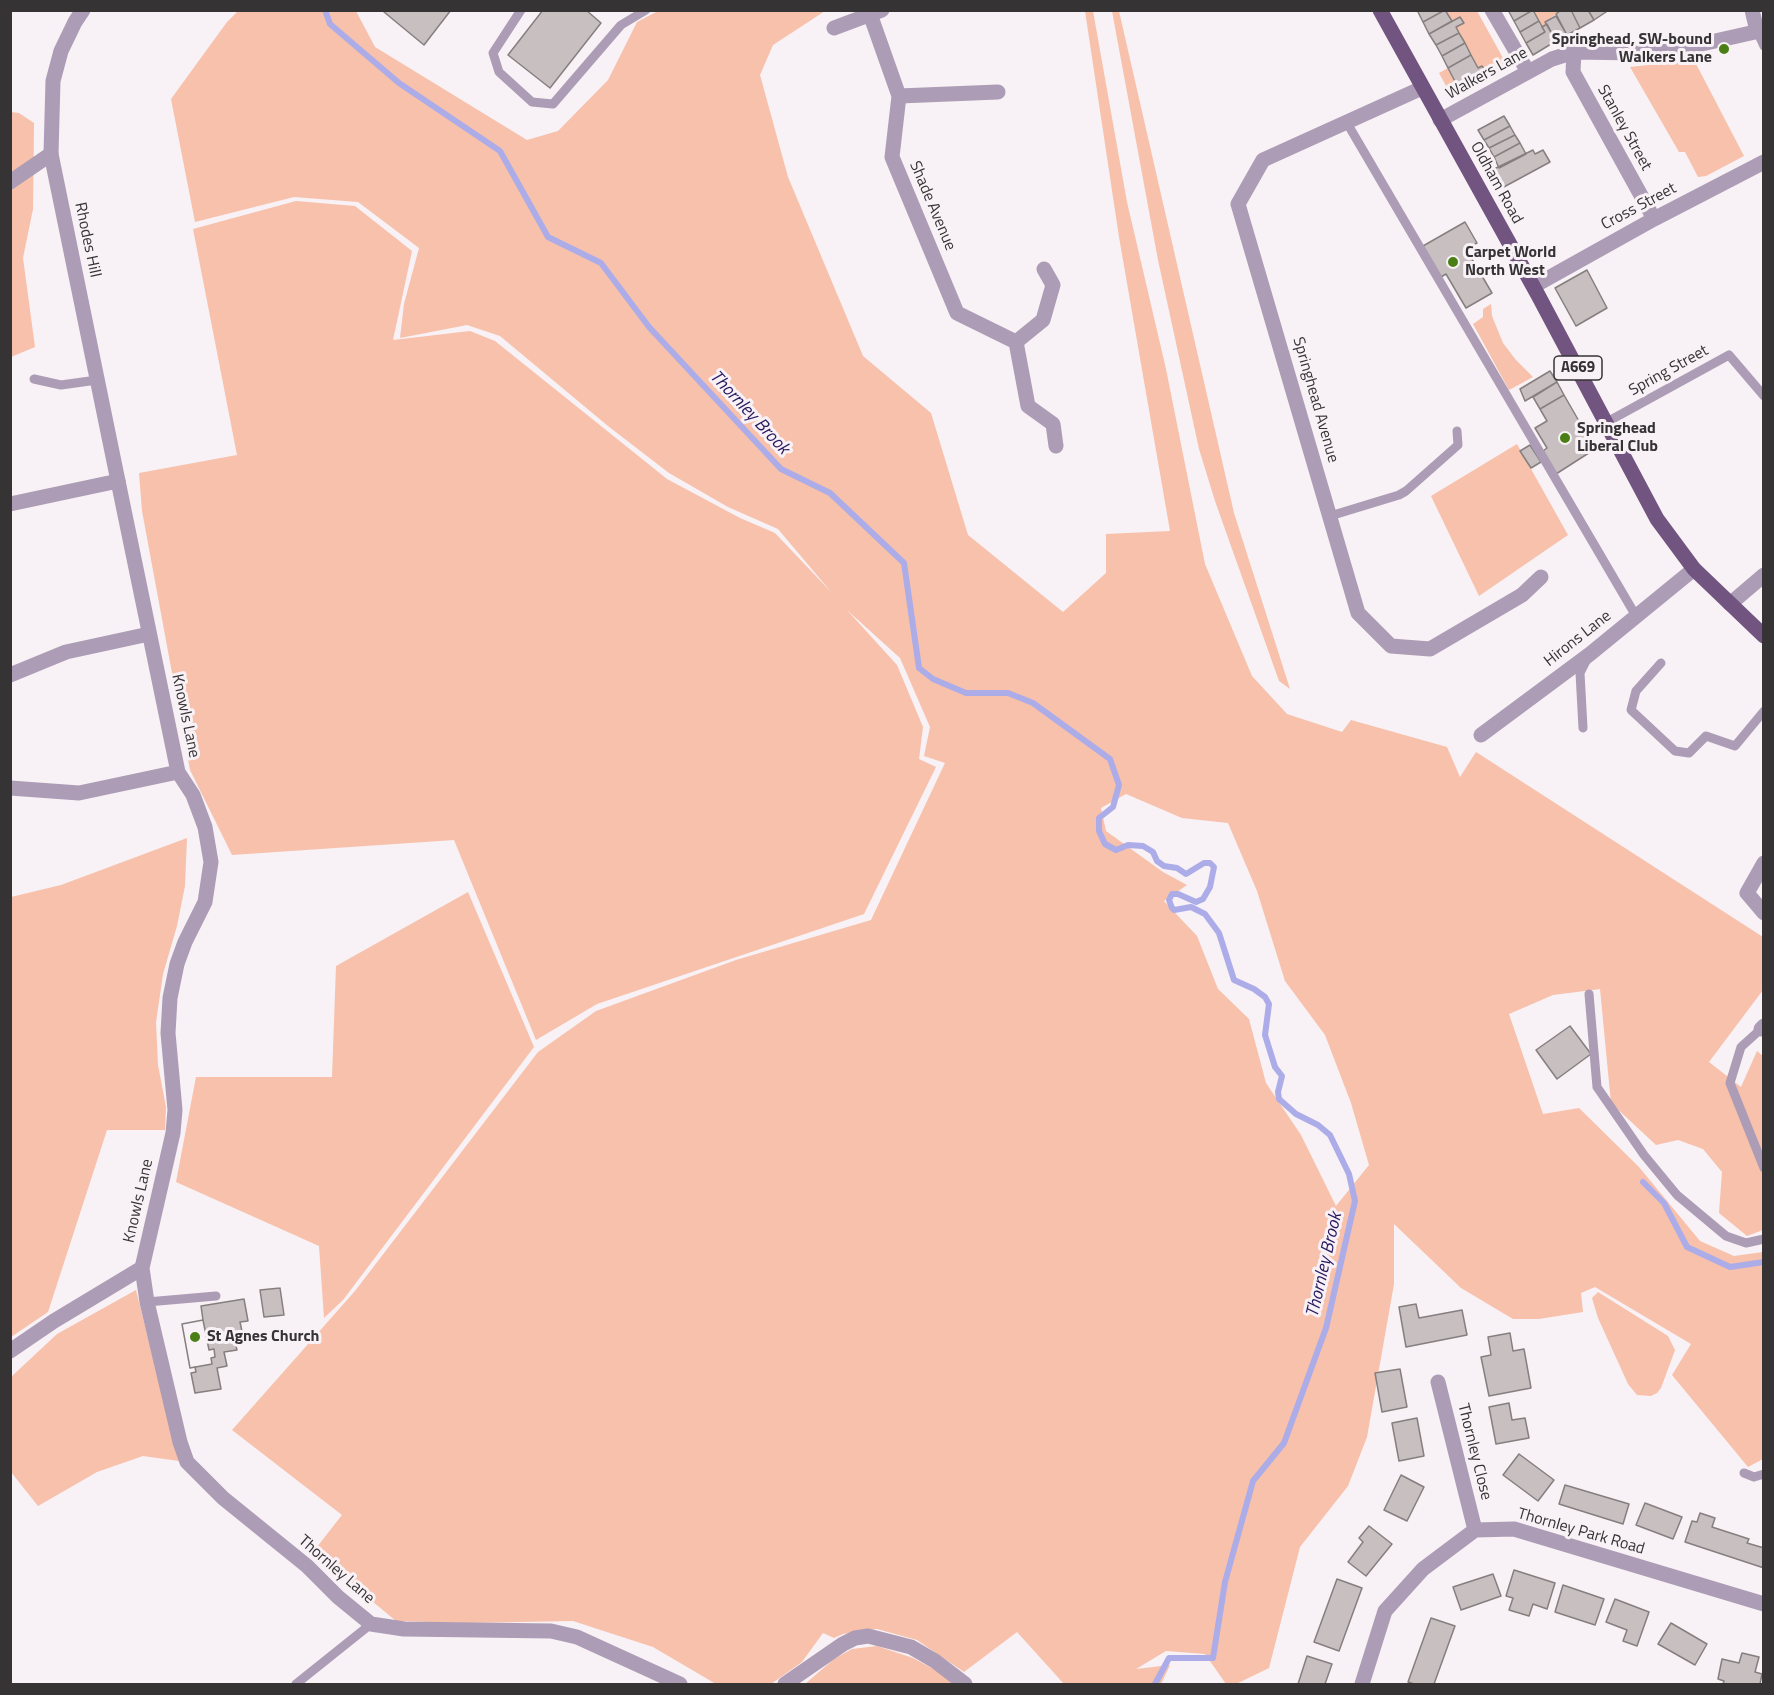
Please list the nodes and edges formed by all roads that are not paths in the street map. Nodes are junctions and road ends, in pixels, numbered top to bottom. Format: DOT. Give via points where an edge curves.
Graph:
graph roads {
  1 [pos="83,10"];
  2 [pos="521,10"];
  3 [pos="646,10"];
  4 [pos="1380,10"];
  5 [pos="1492,10"];
  6 [pos="1752,10"];
  7 [pos="876,12"];
  8 [pos="834,28"];
  9 [pos="1760,31"];
  10 [pos="1764,46"];
  11 [pos="1574,52"];
  12 [pos="1528,72"];
  13 [pos="1422,88"];
  14 [pos="998,92"];
  15 [pos="899,96"];
  16 [pos="1440,120"];
  17 [pos="1347,123"];
  18 [pos="51,154"];
  19 [pos="1764,162"];
  20 [pos="10,182"];
  21 [pos="1654,219"];
  22 [pos="1044,269"];
  23 [pos="1534,286"];
  24 [pos="1016,342"];
  25 [pos="34,379"];
  26 [pos="97,380"];
  27 [pos="1764,396"];
  28 [pos="1607,422"];
  29 [pos="1457,431"];
  30 [pos="1056,446"];
  31 [pos="118,481"];
  32 [pos="10,504"];
  33 [pos="1330,516"];
  34 [pos="1694,569"];
  35 [pos="1764,575"];
  36 [pos="1540,577"];
  37 [pos="1730,604"];
  38 [pos="1636,616"];
  39 [pos="149,634"];
  40 [pos="1764,636"];
  41 [pos="1590,654"];
  42 [pos="1661,663"];
  43 [pos="10,675"];
  44 [pos="1764,711"];
  45 [pos="1583,728"];
  46 [pos="1481,735"];
  47 [pos="178,772"];
  48 [pos="10,788"];
  49 [pos="1764,863"];
  50 [pos="1764,913"];
  51 [pos="1589,994"];
  52 [pos="1762,1028"];
  53 [pos="1764,1168"];
  54 [pos="1764,1239"];
  55 [pos="142,1268"];
  56 [pos="216,1296"];
  57 [pos="147,1302"];
  58 [pos="10,1351"];
  59 [pos="1438,1382"];
  60 [pos="1744,1473"];
  61 [pos="1764,1474"];
  62 [pos="1475,1530"];
  63 [pos="1764,1604"];
  64 [pos="371,1624"];
  65 [pos="296,1684"];
  66 [pos="680,1684"];
  67 [pos="785,1684"];
  68 [pos="965,1684"];
  69 [pos="1362,1684"];
  1 -- 18 [label="street, Rhodes Hill" via="61,51 53,81"];
  2 -- 3 [label="lane" via="493,53 499,72 532,102 553,104 621,25"];
  4 -- 13 [label="main road, Oldham Road / A669"];
  5 -- 12 [label="street"];
  6 -- 9 [label="street"];
  7 -- 8 [label="street"];
  7 -- 15 [label="street, Shade Avenue"];
  9 -- 10 [label="lane"];
  9 -- 11 [label="street, Walkers Lane" via="1675,51"];
  11 -- 12 [label="street, Walkers Lane"];
  11 -- 21 [label="street, Stanley Street" via="1573,72"];
  12 -- 16 [label="street, Walkers Lane"];
  13 -- 16 [label="main road, Oldham Road / A669"];
  13 -- 17 [label="street, Springhead Avenue"];
  14 -- 15 [label="street"];
  15 -- 24 [label="street, Shade Avenue" via="892,157 957,313"];
  16 -- 23 [label="main road, Oldham Road / A669"];
  17 -- 33 [label="street, Springhead Avenue" via="1263,160 1238,204"];
  17 -- 38 [label="lane"];
  18 -- 20 [label="street"];
  18 -- 26 [label="street, Rhodes Hill"];
  19 -- 21 [label="street, Cross Street"];
  21 -- 23 [label="street, Cross Street"];
  22 -- 24 [label="street" via="1053,285 1042,320"];
  23 -- 28 [label="main road, Oldham Road / A669"];
  24 -- 30 [label="street" via="1028,405 1053,424"];
  25 -- 26 [label="lane" via="61,385"];
  26 -- 31 [label="street, Rhodes Hill"];
  27 -- 28 [label="lane, Spring Street" via="1729,355"];
  28 -- 34 [label="main road, Oldham Road / A669" via="1657,519"];
  29 -- 33 [label="lane" via="1458,445 1406,491"];
  31 -- 32 [label="street"];
  31 -- 39 [label="street, Knowls Lane"];
  33 -- 36 [label="street, Springhead Avenue" via="1358,613 1391,646 1430,649 1522,595"];
  34 -- 37 [label="main road, Oldham Road / A669"];
  34 -- 38 [label="street, Hirons Lane"];
  35 -- 37 [label="street"];
  37 -- 40 [label="main road, Oldham Road / A669"];
  38 -- 41 [label="street, Hirons Lane"];
  39 -- 43 [label="street" via="66,652"];
  39 -- 47 [label="street, Knowls Lane"];
  41 -- 45 [label="lane" via="1580,674"];
  41 -- 46 [label="street, Hirons Lane"];
  42 -- 44 [label="lane" via="1636,691 1631,710 1675,751 1689,753 1706,736 1735,746"];
  47 -- 48 [label="street" via="79,793"];
  47 -- 55 [label="street, Knowls Lane" via="193,795 205,827 211,862 205,902 185,942 170,998 173,1133"];
  49 -- 50 [label="street" via="1748,893"];
  51 -- 54 [label="lane" via="1598,1087 1644,1155 1677,1195 1726,1236 1746,1243"];
  52 -- 53 [label="lane" via="1741,1047 1730,1083"];
  55 -- 57 [label="street, Thornley Lane"];
  55 -- 58 [label="street"];
  56 -- 57 [label="lane"];
  57 -- 64 [label="street, Thornley Lane" via="187,1462 223,1498"];
  59 -- 62 [label="street, Thornley Close"];
  60 -- 61 [label="lane" via="1754,1478"];
  62 -- 63 [label="street, Thornley Park Road" via="1514,1529"];
  62 -- 69 [label="street" via="1423,1569 1385,1611"];
  64 -- 65 [label="lane"];
  64 -- 66 [label="street, Thornley Lane" via="404,1629 551,1631 577,1637"];
  67 -- 68 [label="street" via="843,1644 868,1636 911,1647"];
}
